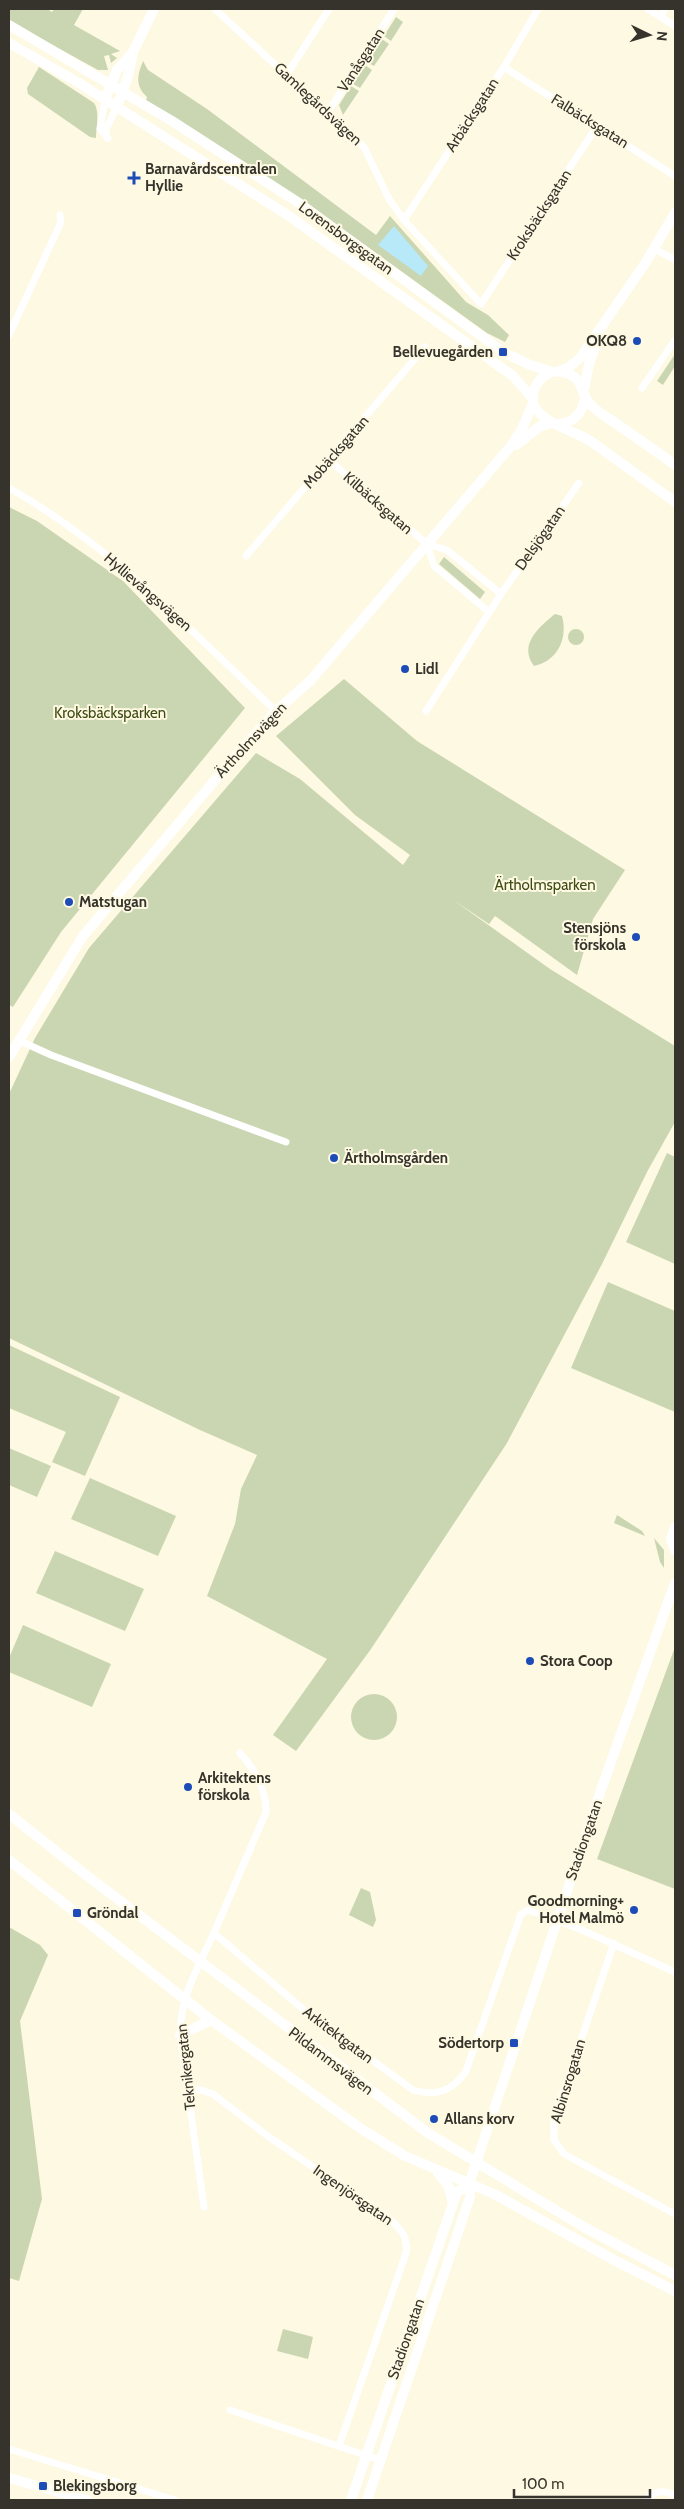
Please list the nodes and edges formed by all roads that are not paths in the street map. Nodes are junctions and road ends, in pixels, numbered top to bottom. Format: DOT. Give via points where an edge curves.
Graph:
graph roads {
  1 [pos="154,9"];
  2 [pos="215,9"];
  3 [pos="329,9"];
  4 [pos="394,9"];
  5 [pos="538,9"];
  6 [pos="648,9"];
  7 [pos="665,9"];
  8 [pos="661,16"];
  9 [pos="9,25"];
  10 [pos="675,26"];
  11 [pos="9,43"];
  12 [pos="133,52"];
  13 [pos="504,67"];
  14 [pos="286,74"];
  15 [pos="110,85"];
  16 [pos="122,92"];
  17 [pos="105,99"];
  18 [pos="117,107"];
  19 [pos="328,112"];
  20 [pos="597,126"];
  21 [pos="675,176"];
  22 [pos="675,213"];
  23 [pos="60,215"];
  24 [pos="404,220"];
  25 [pos="653,248"];
  26 [pos="675,260"];
  27 [pos="480,304"];
  28 [pos="606,318"];
  29 [pos="9,336"];
  30 [pos="675,340"];
  31 [pos="425,347"];
  32 [pos="557,372"];
  33 [pos="642,388"];
  34 [pos="584,392"];
  35 [pos="533,400"];
  36 [pos="552,423"];
  37 [pos="503,455"];
  38 [pos="330,461"];
  39 [pos="675,465"];
  40 [pos="579,482"];
  41 [pos="9,488"];
  42 [pos="675,502"];
  43 [pos="426,544"];
  44 [pos="246,556"];
  45 [pos="501,594"];
  46 [pos="489,612"];
  47 [pos="276,711"];
  48 [pos="426,711"];
  49 [pos="18,1040"];
  50 [pos="9,1057"];
  51 [pos="286,1142"];
  52 [pos="675,1527"];
  53 [pos="675,1550"];
  54 [pos="675,1583"];
  55 [pos="240,1753"];
  56 [pos="9,1814"];
  57 [pos="9,1860"];
  58 [pos="556,1920"];
  59 [pos="214,1933"];
  60 [pos="614,1944"];
  61 [pos="201,1961"];
  62 [pos="675,1972"];
  63 [pos="184,1998"];
  64 [pos="211,2020"];
  65 [pos="180,2034"];
  66 [pos="188,2090"];
  67 [pos="477,2163"];
  68 [pos="436,2171"];
  69 [pos="469,2184"];
  70 [pos="453,2204"];
  71 [pos="204,2207"];
  72 [pos="675,2214"];
  73 [pos="675,2275"];
  74 [pos="675,2291"];
  75 [pos="230,2410"];
  76 [pos="338,2446"];
  77 [pos="9,2449"];
  78 [pos="366,2455"];
  79 [pos="380,2460"];
  80 [pos="9,2478"];
  81 [pos="675,2495"];
  82 [pos="87,2500"];
  83 [pos="175,2500"];
  84 [pos="351,2500"];
  85 [pos="367,2500"];
  86 [pos="646,2500"];
  1 -- 12 [label="main road"];
  2 -- 14 [label="street, Gamlegårdsvägen"];
  3 -- 14 [label="street"];
  4 -- 19 [label="street, Vanåsgatan"];
  5 -- 13 [label="street, Arbäcksgatan"];
  6 -- 8 [label="street"];
  7 -- 8 [label="street"];
  8 -- 10 [label="street"];
  9 -- 15 [label="main road, Lorensborgsgatan"];
  11 -- 17 [label="main road, Lorensborgsgatan"];
  12 -- 15 [label="main road" via="117,70"];
  12 -- 16 [label="main road"];
  13 -- 20 [label="street, Falbäcksgatan"];
  13 -- 24 [label="street, Arbäcksgatan"];
  14 -- 19 [label="street, Gamlegårdsvägen"];
  15 -- 16 [label="main road, Lorensborgsgatan"];
  15 -- 17 [label="main road"];
  16 -- 18 [label="main road"];
  16 -- 32 [label="main road, Lorensborgsgatan" via="299,203 503,352 530,365"];
  17 -- 18 [label="main road, Lorensborgsgatan"];
  17 -- 18 [label="street" via="100,129 108,138 106,129"];
  18 -- 35 [label="main road, Lorensborgsgatan" via="289,216 513,376"];
  19 -- 24 [label="street, Gamlegårdsvägen" via="364,147"];
  20 -- 21 [label="street, Falbäcksgatan"];
  20 -- 27 [label="street, Kroksbäcksgatan"];
  22 -- 25 [label="main road"];
  23 -- 29 [label="street" via="61,222"];
  24 -- 27 [label="street, Gamlegårdsvägen"];
  25 -- 26 [label="street"];
  25 -- 28 [label="main road"];
  28 -- 32 [label="main road" via="580,358"];
  28 -- 34 [label="main road" via="589,364"];
  30 -- 33 [label="street"];
  31 -- 38 [label="street, Mobäcksgatan"];
  32 -- 34 [label="main road, Lorensborgsgatan" via="574,377"];
  32 -- 35 [label="main road" via="547,374 536,384"];
  34 -- 36 [label="main road" via="582,410 577,417"];
  34 -- 39 [label="main road, Lorensborgsgatan" via="589,403 604,416"];
  35 -- 36 [label="main road, Lorensborgsgatan" via="539,415"];
  35 -- 37 [label="main road, Ärtholmsvägen" via="519,435"];
  36 -- 37 [label="main road, Ärtholmsvägen" via="539,427"];
  36 -- 42 [label="main road, Lorensborgsgatan" via="592,442"];
  37 -- 43 [label="main road, Ärtholmsvägen"];
  38 -- 43 [label="street, Kilbäcksgatan"];
  38 -- 44 [label="street, Mobäcksgatan"];
  40 -- 45 [label="street, Delsjögatan"];
  41 -- 47 [label="street, Hyllievångsvägen" via="61,520 138,579"];
  43 -- 45 [label="street" via="446,550"];
  43 -- 46 [label="street" via="434,566"];
  43 -- 47 [label="main road, Ärtholmsvägen" via="310,681"];
  45 -- 46 [label="street, Delsjögatan"];
  46 -- 48 [label="street, Delsjögatan"];
  47 -- 49 [label="main road, Ärtholmsvägen" via="83,936"];
  49 -- 50 [label="main road, Ärtholmsvägen"];
  49 -- 51 [label="street"];
  52 -- 53 [label="main road" via="672,1539"];
  54 -- 58 [label="main road, Stadiongatan"];
  55 -- 59 [label="street" via="254,1767 267,1805 266,1812"];
  56 -- 61 [label="main road, Pildammsvägen"];
  57 -- 63 [label="main road"];
  58 -- 59 [label="street, Arkitektgatan" via="528,1910 521,1914 466,2071 451,2087 433,2094 402,2084 304,2010"];
  58 -- 60 [label="street, Arkitektgatan"];
  58 -- 67 [label="main road, Stadiongatan"];
  59 -- 61 [label="street, Teknikergatan"];
  60 -- 62 [label="street, Arkitektgatan"];
  60 -- 72 [label="street, Albinsrogatan" via="554,2119 554,2140 564,2154"];
  61 -- 63 [label="street, Teknikergatan"];
  61 -- 67 [label="main road, Pildammsvägen" via="388,2104"];
  63 -- 64 [label="main road"];
  63 -- 65 [label="street, Teknikergatan"];
  64 -- 65 [label="main road"];
  64 -- 68 [label="main road" via="360,2128"];
  65 -- 66 [label="street, Teknikergatan"];
  66 -- 71 [label="street, Teknikergatan"];
  66 -- 76 [label="street, Ingenjörsgatan" via="213,2094 391,2220 405,2235 406,2253"];
  67 -- 69 [label="main road, Stadiongatan"];
  67 -- 73 [label="main road, Pildammsvägen" via="607,2240"];
  68 -- 69 [label="main road"];
  68 -- 70 [label="main road" via="449,2187"];
  69 -- 70 [label="main road, Stadiongatan" via="457,2192"];
  69 -- 74 [label="main road" via="494,2194"];
  69 -- 79 [label="main road, Stadiongatan" via="470,2197"];
  70 -- 78 [label="main road, Stadiongatan"];
  75 -- 76 [label="street"];
  76 -- 78 [label="street"];
  77 -- 83 [label="street"];
  78 -- 79 [label="street"];
  78 -- 84 [label="main road, Stadiongatan"];
  79 -- 85 [label="main road, Stadiongatan"];
  80 -- 82 [label="main road"];
  81 -- 86 [label="street" via="660,2491"];
}
